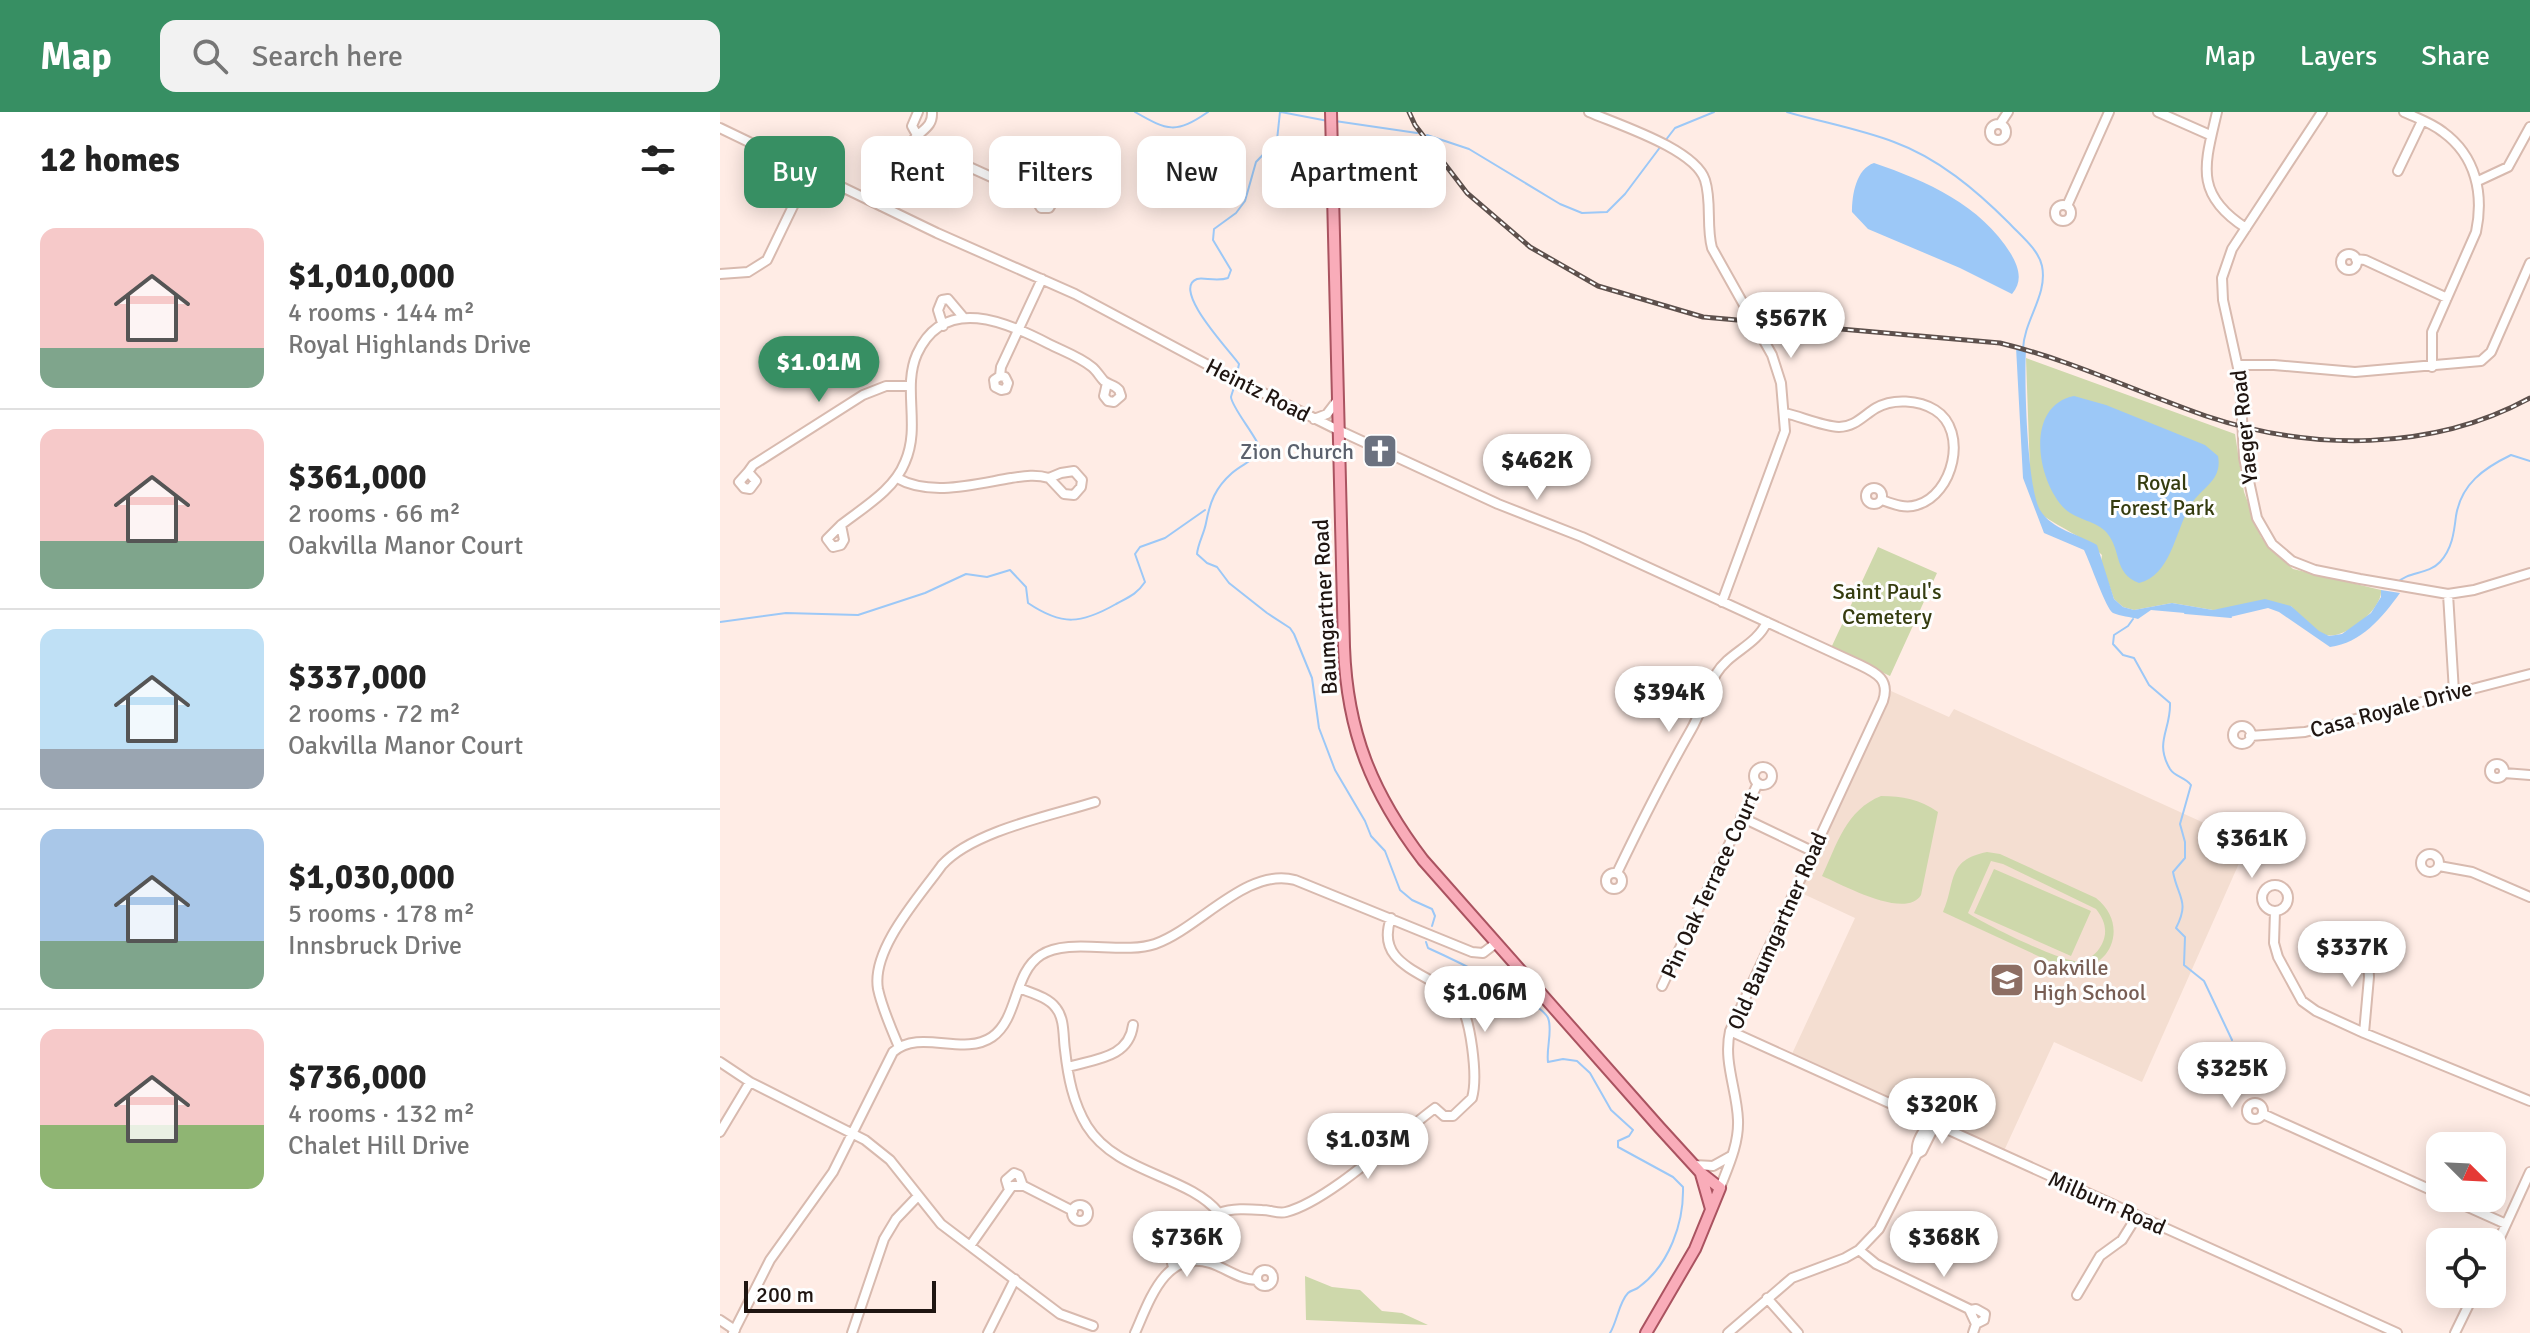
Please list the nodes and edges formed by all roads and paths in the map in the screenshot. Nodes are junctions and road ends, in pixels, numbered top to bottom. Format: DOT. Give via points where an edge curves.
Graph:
graph roads {
  1 [pos="918,112"];
  2 [pos="932,112"];
  3 [pos="1331,112"];
  4 [pos="1589,112"];
  5 [pos="2008,112"];
  6 [pos="2109,112"];
  7 [pos="2158,112"];
  8 [pos="2217,112"];
  9 [pos="2322,112"];
  10 [pos="2404,112"];
  11 [pos="2422,121"];
  12 [pos="2000,124"];
  13 [pos="2530,127"];
  14 [pos="720,128"];
  15 [pos="2210,135"];
  16 [pos="914,136"];
  17 [pos="918,136"];
  18 [pos="744,139"];
  19 [pos="2398,171"];
  20 [pos="2478,181"];
  21 [pos="2067,206"];
  22 [pos="792,208"];
  23 [pos="885,208"];
  24 [pos="2246,228"];
  25 [pos="2356,259"];
  26 [pos="2530,263"];
  27 [pos="720,274"];
  28 [pos="1042,279"];
  29 [pos="2447,298"];
  30 [pos="964,318"];
  31 [pos="943,326"];
  32 [pos="1019,328"];
  33 [pos="2238,365"];
  34 [pos="2432,367"];
  35 [pos="1000,376"];
  36 [pos="1107,383"];
  37 [pos="910,386"];
  38 [pos="1337,401"];
  39 [pos="1785,413"];
  40 [pos="1314,419"];
  41 [pos="1338,430"];
  42 [pos="748,472"];
  43 [pos="897,478"];
  44 [pos="1049,478"];
  45 [pos="1882,500"];
  46 [pos="841,525"];
  47 [pos="2530,573"];
  48 [pos="2448,594"];
  49 [pos="1722,602"];
  50 [pos="1767,622"];
  51 [pos="2530,674"];
  52 [pos="1885,684"];
  53 [pos="2454,692"];
  54 [pos="2250,736"];
  55 [pos="2504,773"];
  56 [pos="2530,775"];
  57 [pos="1758,783"];
  58 [pos="1095,802"];
  59 [pos="1741,817"];
  60 [pos="1812,851"];
  61 [pos="2439,866"];
  62 [pos="1617,873"];
  63 [pos="2530,897"];
  64 [pos="2275,911"];
  65 [pos="1391,918"];
  66 [pos="1496,943"];
  67 [pos="2367,943"];
  68 [pos="1662,986"];
  69 [pos="1019,988"];
  70 [pos="1133,1025"];
  71 [pos="1730,1031"];
  72 [pos="2364,1033"];
  73 [pos="899,1047"];
  74 [pos="720,1062"];
  75 [pos="1068,1067"];
  76 [pos="750,1082"];
  77 [pos="2530,1101"];
  78 [pos="2263,1114"];
  79 [pos="1930,1125"];
  80 [pos="720,1132"];
  81 [pos="853,1132"];
  82 [pos="1732,1155"];
  83 [pos="1697,1169"];
  84 [pos="2530,1172"];
  85 [pos="1720,1188"];
  86 [pos="2426,1188"];
  87 [pos="918,1196"];
  88 [pos="1711,1210"];
  89 [pos="1073,1211"];
  90 [pos="2479,1212"];
  91 [pos="2137,1216"];
  92 [pos="2506,1224"];
  93 [pos="2504,1228"];
  94 [pos="970,1246"];
  95 [pos="1859,1250"];
  96 [pos="1192,1262"];
  97 [pos="1173,1267"];
  98 [pos="1015,1279"];
  99 [pos="1257,1280"];
  100 [pos="2077,1295"];
  101 [pos="1767,1298"];
  102 [pos="2467,1308"];
  103 [pos="720,1320"];
  104 [pos="1093,1326"];
  105 [pos="1975,1329"];
  106 [pos="734,1331"];
  107 [pos="1651,1331"];
  108 [pos="852,1333"];
  109 [pos="988,1333"];
  110 [pos="1135,1333"];
  111 [pos="1728,1333"];
  112 [pos="1798,1333"];
  113 [pos="2397,1333"];
  114 [pos="2455,1333"];
  1 -- 16 [label="street"];
  2 -- 17 [label="street" via="927,129"];
  3 -- 38 [label="main road, Baumgartner Road"];
  4 -- 39 [label="street" via="1673,150 1692,162 1705,181 1712,248 1775,363"];
  5 -- 12 [label="street"];
  6 -- 21 [label="street"];
  7 -- 15 [label="street"];
  8 -- 15 [label="street"];
  9 -- 24 [label="street, Yaeger Road"];
  10 -- 11 [label="street"];
  11 -- 19 [label="street"];
  11 -- 20 [label="street" via="2459,146"];
  13 -- 20 [label="street" via="2508,167"];
  14 -- 18 [label="street, Heintz Road"];
  15 -- 24 [label="street" via="2207,184 2222,210"];
  20 -- 29 [label="street" via="2476,232"];
  22 -- 27 [label="street" via="767,260 748,272"];
  23 -- 28 [label="street, Heintz Road"];
  24 -- 33 [label="street, Yaeger Road" via="2227,260 2222,284"];
  25 -- 29 [label="street"];
  26 -- 34 [label="street" via="2485,359"];
  28 -- 32 [label="street"];
  28 -- 40 [label="street, Heintz Road"];
  29 -- 34 [label="street" via="2431,336"];
  30 -- 31 [label="street"];
  30 -- 31 [label="street" via="952,302 942,300 938,310"];
  30 -- 32 [label="street" via="992,319"];
  31 -- 37 [label="street" via="923,344"];
  32 -- 35 [label="street"];
  32 -- 36 [label="street" via="1092,367"];
  33 -- 34 [label="street" via="2355,372"];
  33 -- 48 [label="street, Yaeger Road" via="2241,442 2250,490 2257,518 2272,544 2304,566"];
  37 -- 42 [label="street" via="886,386 863,395"];
  37 -- 43 [label="street" via="911,449"];
  38 -- 40 [label="street" via="1327,414"];
  38 -- 41 [label="main road, Baumgartner Road"];
  39 -- 45 [label="street" via="1838,427 1860,421 1886,403 1906,401 1942,415 1954,447 1941,488 1918,505"];
  39 -- 49 [label="street" via="1783,440"];
  40 -- 41 [label="street, Heintz Road"];
  41 -- 49 [label="street, Heintz Road"];
  41 -- 66 [label="main road, Baumgartner Road" via="1345,668 1358,742 1395,823"];
  43 -- 44 [label="street" via="929,489 1025,476"];
  43 -- 46 [label="street"];
  47 -- 48 [label="street, Yaeger Road"];
  48 -- 53 [label="street"];
  49 -- 50 [label="street, Heintz Road"];
  50 -- 52 [label="street, Heintz Road" via="1874,671"];
  50 -- 62 [label="street" via="1753,643 1715,677"];
  51 -- 53 [label="street, Casa Royale Drive"];
  52 -- 60 [label="street, Old Baumgartner Road" via="1883,701"];
  53 -- 54 [label="street, Casa Royale Drive" via="2305,732"];
  55 -- 56 [label="street"];
  57 -- 59 [label="street, Pin Oak Terrace Court"];
  58 -- 73 [label="street" via="973,841 942,865 880,961 878,987"];
  59 -- 60 [label="street"];
  59 -- 68 [label="street, Pin Oak Terrace Court"];
  60 -- 71 [label="street, Old Baumgartner Road"];
  61 -- 63 [label="street" via="2472,872"];
  64 -- 72 [label="street" via="2278,957 2302,1001"];
  65 -- 66 [label="street" via="1472,952 1483,953"];
  65 -- 69 [label="street" via="1295,880 1264,879 1154,945 1046,952 1032,963"];
  65 -- 75 [label="street" via="1387,940 1394,955 1462,1008 1472,1098 1453,1116 1435,1108 1300,1208 1219,1213 1200,1197 1117,1155 1088,1127 1075,1102"];
  66 -- 83 [label="main road, Baumgartner Road"];
  67 -- 72 [label="street"];
  69 -- 73 [label="street" via="1003,1024 985,1041"];
  69 -- 75 [label="street" via="1047,1000 1059,1012"];
  70 -- 75 [label="street" via="1130,1041 1121,1050"];
  71 -- 79 [label="street, Milburn Road"];
  71 -- 82 [label="street, Old Baumgartner Road" via="1727,1051 1738,1119"];
  72 -- 77 [label="street"];
  73 -- 81 [label="street" via="887,1060"];
  74 -- 76 [label="street"];
  76 -- 80 [label="street"];
  76 -- 81 [label="street"];
  78 -- 86 [label="street"];
  79 -- 91 [label="street, Milburn Road"];
  79 -- 95 [label="street" via="1879,1229"];
  81 -- 87 [label="street" via="890,1160"];
  81 -- 106 [label="street" via="833,1172 770,1260"];
  82 -- 83 [label="street"];
  82 -- 85 [label="street, Old Baumgartner Road"];
  83 -- 85 [label="main road, Baumgartner Road"];
  83 -- 88 [label="main road"];
  84 -- 92 [label="street"];
  85 -- 88 [label="main road"];
  87 -- 94 [label="street" via="941,1224"];
  87 -- 108 [label="street" via="884,1239"];
  88 -- 107 [label="main road"];
  89 -- 94 [label="street" via="1023,1186 1012,1186"];
  90 -- 92 [label="street"];
  91 -- 100 [label="street" via="2122,1240 2100,1256"];
  91 -- 113 [label="street, Milburn Road"];
  92 -- 93 [label="street"];
  94 -- 98 [label="street"];
  95 -- 101 [label="street" via="1792,1278"];
  95 -- 105 [label="street" via="1876,1264 1970,1310"];
  96 -- 97 [label="street"];
  96 -- 97 [label="street" via="1182,1246 1176,1247 1170,1255"];
  96 -- 99 [label="street" via="1208,1262"];
  97 -- 110 [label="street" via="1157,1285"];
  98 -- 104 [label="street" via="1060,1314"];
  98 -- 109 [label="street"];
  101 -- 111 [label="street"];
  101 -- 112 [label="street"];
  102 -- 114 [label="street"];
  103 -- 106 [label="street"];
}
